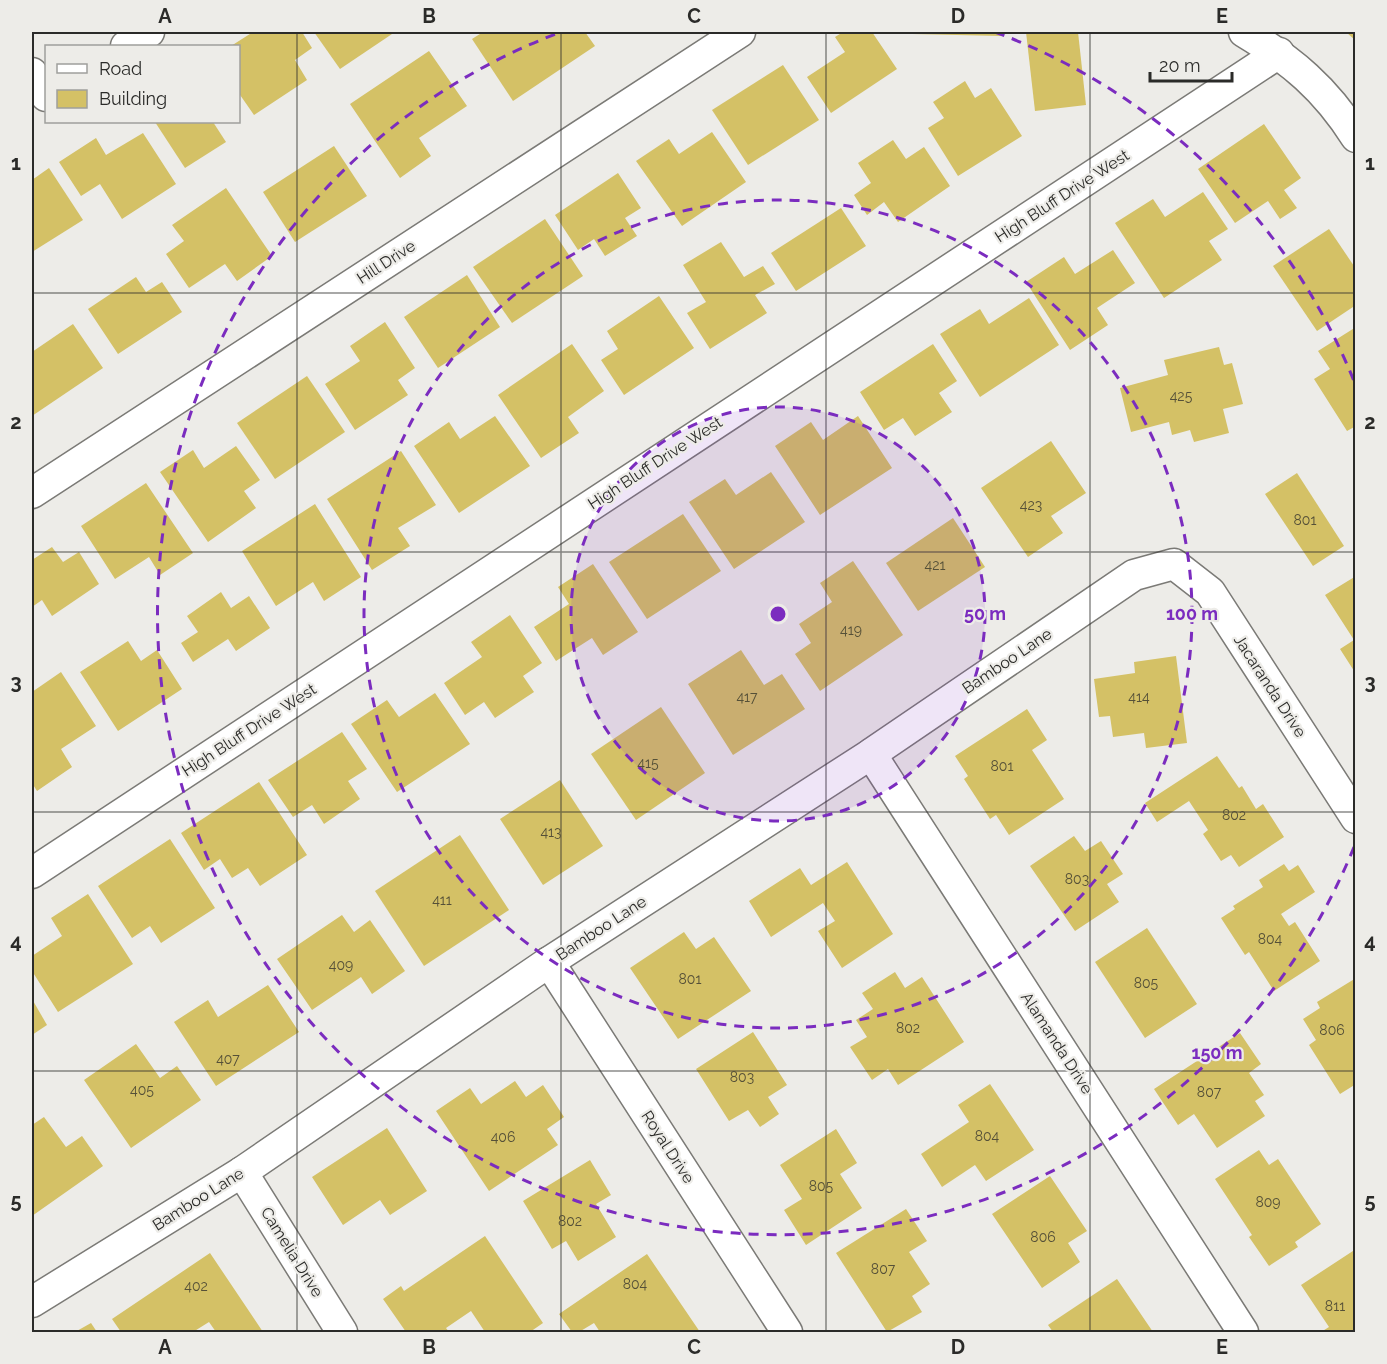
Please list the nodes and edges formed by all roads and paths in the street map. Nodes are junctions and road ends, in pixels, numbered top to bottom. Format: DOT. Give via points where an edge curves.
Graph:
graph roads {
  1 [pos="149,32"];
  2 [pos="740,32"];
  3 [pos="1244,32"];
  4 [pos="128,45"];
  5 [pos="1279,53"];
  6 [pos="32,73"];
  7 [pos="45,96"];
  8 [pos="45,99"];
  9 [pos="32,110"];
  10 [pos="1356,137"];
  11 [pos="32,493"];
  12 [pos="1174,564"];
  13 [pos="871,754"];
  14 [pos="1356,818"];
  15 [pos="32,873"];
  16 [pos="549,962"];
  17 [pos="242,1172"];
  18 [pos="32,1302"];
  19 [pos="342,1332"];
  20 [pos="786,1332"];
  21 [pos="1243,1332"];
  1 -- 4 [label="street"];
  2 -- 11 [label="street, Hill Drive"];
  3 -- 5 [label="street"];
  5 -- 10 [label="street" via="1310,79"];
  5 -- 15 [label="street, High Bluff Drive West"];
  6 -- 7 [label="street"];
  8 -- 9 [label="street"];
  12 -- 13 [label="street, Bamboo Lane" via="1134,575"];
  12 -- 14 [label="street, Jacaranda Drive" via="1210,592"];
  13 -- 16 [label="street, Bamboo Lane"];
  13 -- 21 [label="street, Alamanda Drive"];
  16 -- 17 [label="street, Bamboo Lane"];
  16 -- 20 [label="street, Royal Drive"];
  17 -- 18 [label="street, Bamboo Lane"];
  17 -- 19 [label="street, Camelia Drive"];
}
